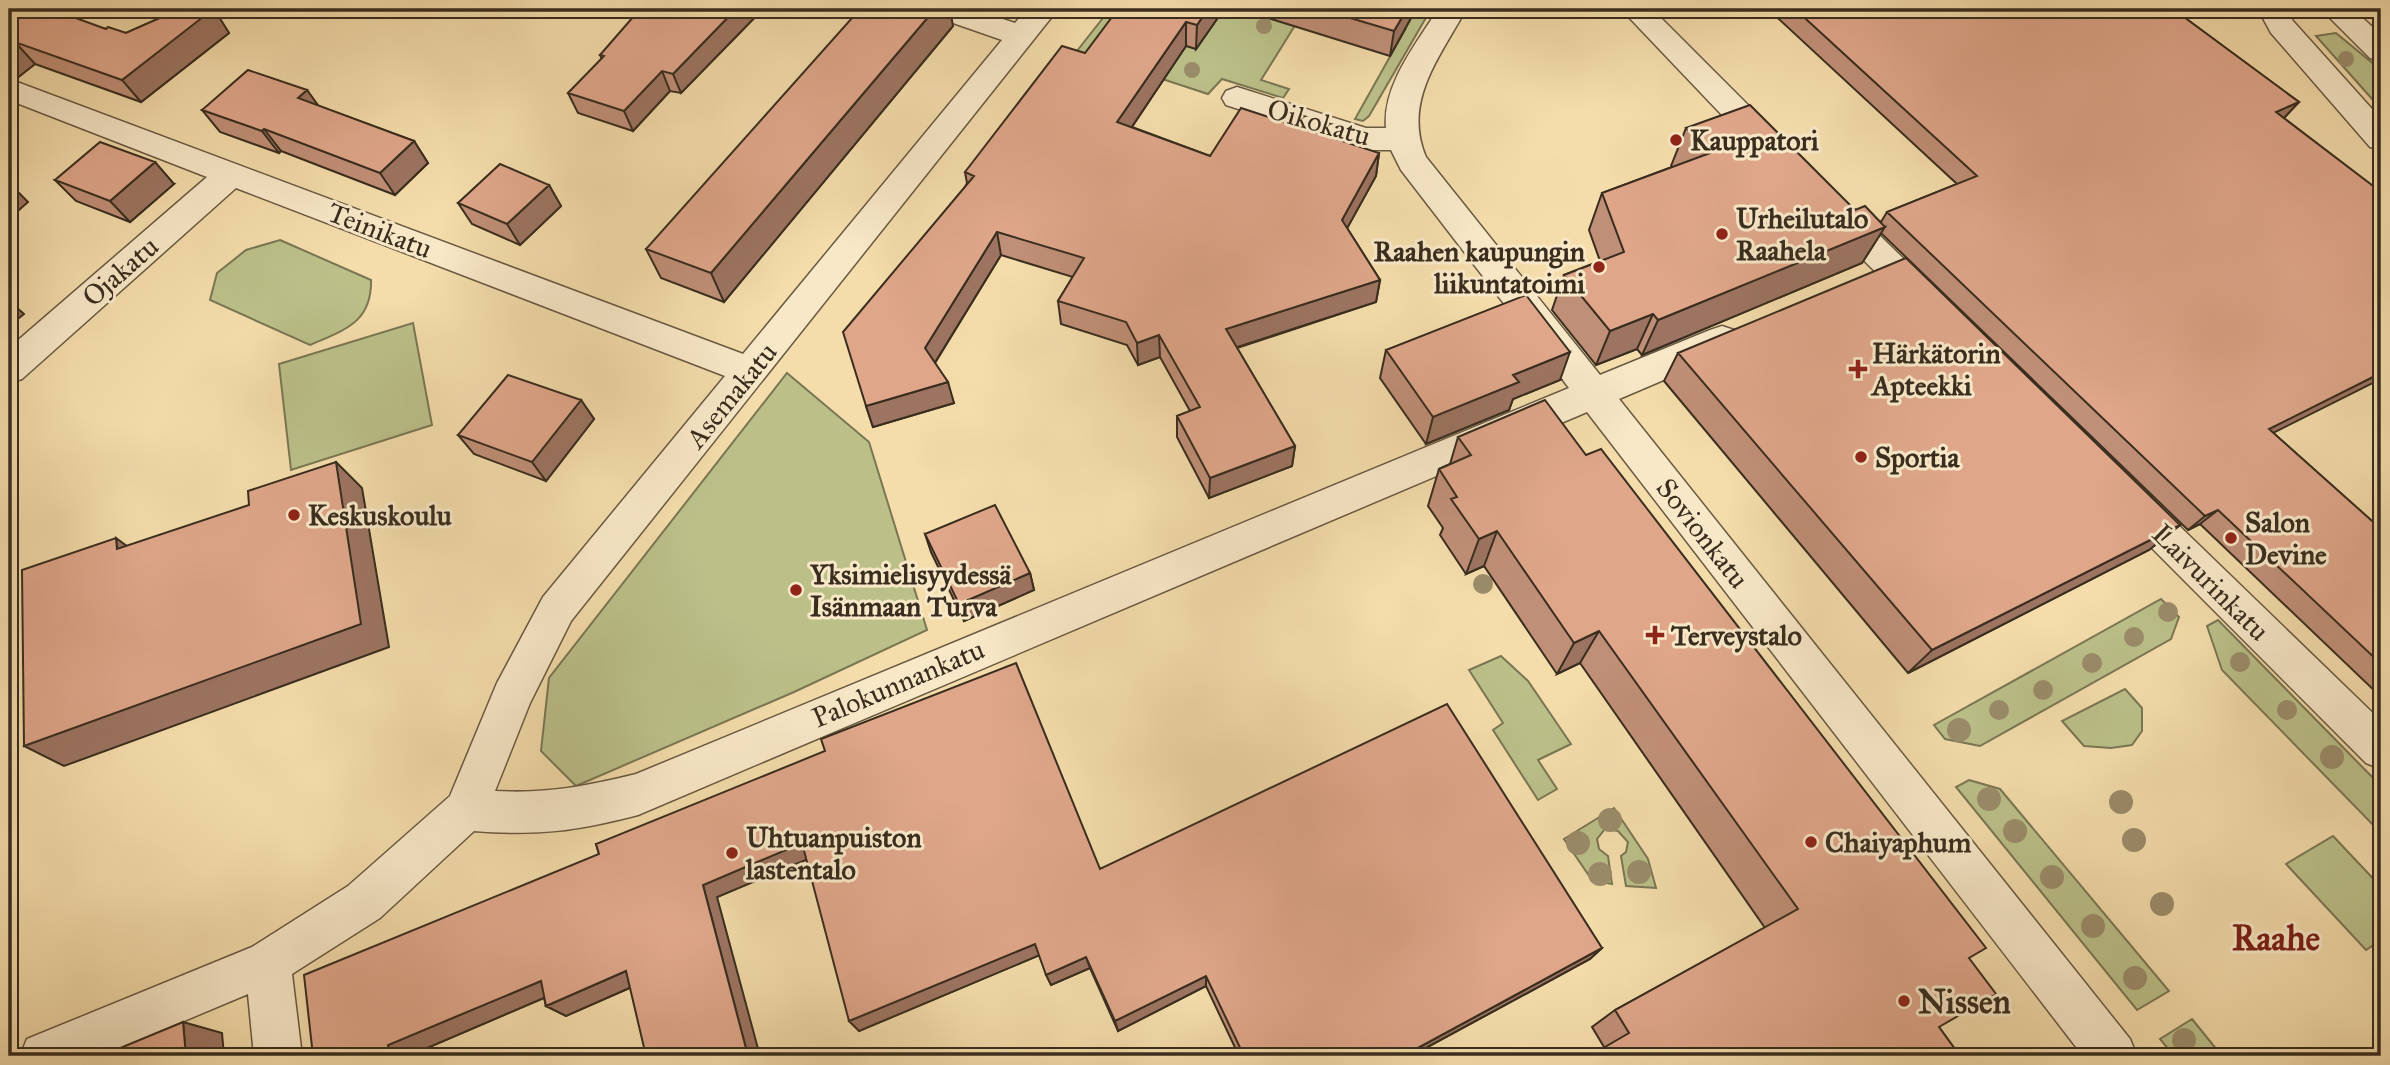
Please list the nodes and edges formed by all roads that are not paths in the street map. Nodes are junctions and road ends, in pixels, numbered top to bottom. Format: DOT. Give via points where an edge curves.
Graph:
graph roads {
  1 [pos="943,9"];
  2 [pos="1043,9"];
  3 [pos="1452,9"];
  4 [pos="1634,9"];
  5 [pos="2272,9"];
  6 [pos="2335,9"];
  7 [pos="1021,36"];
  8 [pos="2381,51"];
  9 [pos="9,89"];
  10 [pos="1237,98"];
  11 [pos="1402,139"];
  12 [pos="2381,139"];
  13 [pos="232,173"];
  14 [pos="1758,325"];
  15 [pos="1950,325"];
  16 [pos="9,369"];
  17 [pos="750,371"];
  18 [pos="1594,395"];
  19 [pos="2106,478"];
  20 [pos="2381,750"];
  21 [pos="466,810"];
  22 [pos="268,963"];
  23 [pos="2096,1051"];
  24 [pos="44,1056"];
  25 [pos="278,1056"];
  1 -- 7 [label="street"];
  2 -- 7 [label="street, Asemakatu"];
  3 -- 11 [label="street" via="1405,93"];
  4 -- 15 [label="street" via="1801,178 1875,275"];
  5 -- 12 [label="street" via="2289,36"];
  6 -- 8 [label="street"];
  7 -- 17 [label="street, Asemakatu"];
  9 -- 13 [label="street, Teinikatu"];
  10 -- 11 [label="street, Oikokatu" via="1365,138"];
  11 -- 18 [label="street, Sovionkatu" via="1412,162"];
  13 -- 16 [label="street, Ojakatu"];
  13 -- 17 [label="street, Teinikatu"];
  14 -- 18 [label="street, Palokunnankatu"];
  17 -- 21 [label="street, Asemakatu" via="558,609 512,696"];
  18 -- 21 [label="street, Palokunnankatu" via="638,794 582,809 528,814"];
  18 -- 23 [label="street, Sovionkatu"];
  19 -- 20 [label="street, Laivurinkatu"];
  21 -- 22 [label="street" via="364,902"];
  22 -- 24 [label="street"];
  22 -- 25 [label="street"];
}
